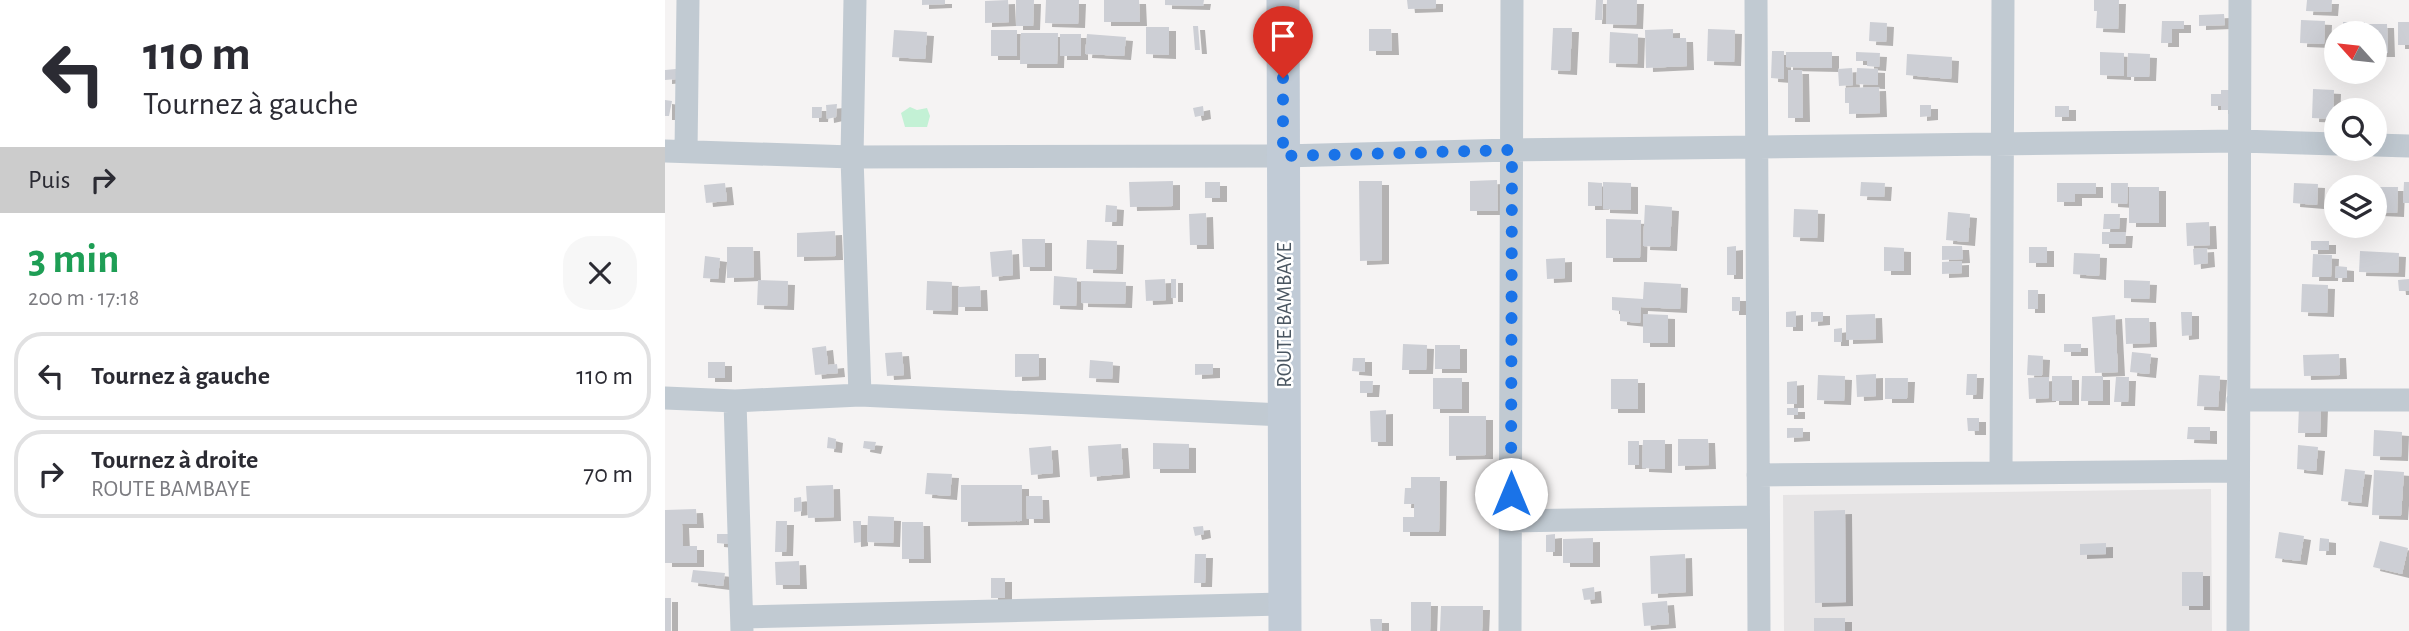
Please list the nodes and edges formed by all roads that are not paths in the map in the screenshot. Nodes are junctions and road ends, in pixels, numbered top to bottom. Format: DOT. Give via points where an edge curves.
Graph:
graph roads {
  1 [pos="688,0"];
  2 [pos="856,0"];
  3 [pos="1283,0"];
  4 [pos="1512,0"];
  5 [pos="1756,0"];
  6 [pos="2003,0"];
  7 [pos="2240,0"];
  8 [pos="2241,141"];
  9 [pos="2324,144"];
  10 [pos="2004,145"];
  11 [pos="2387,145"];
  12 [pos="2409,146"];
  13 [pos="1756,147"];
  14 [pos="1512,150"];
  15 [pos="676,151"];
  16 [pos="1283,156"];
  17 [pos="852,157"];
  18 [pos="860,394"];
  19 [pos="665,398"];
  20 [pos="2238,400"];
  21 [pos="2409,400"];
  22 [pos="735,401"];
  23 [pos="1284,415"];
  24 [pos="2238,471"];
  25 [pos="2001,473"];
  26 [pos="1758,475"];
  27 [pos="1758,517"];
  28 [pos="1511,521"];
  29 [pos="1285,618"];
  30 [pos="742,624"];
  31 [pos="1510,631"];
  32 [pos="1759,631"];
  33 [pos="2238,631"];
  1 -- 15 [label="street"];
  2 -- 17 [label="street"];
  3 -- 16 [label="street, ROUTE BAMBAYE"];
  4 -- 14 [label="street"];
  5 -- 13 [label="street"];
  6 -- 10 [label="street"];
  7 -- 8 [label="street"];
  8 -- 9 [label="street"];
  8 -- 10 [label="street"];
  8 -- 20 [label="street"];
  10 -- 13 [label="street"];
  10 -- 25 [label="street"];
  11 -- 12 [label="street"];
  13 -- 14 [label="street"];
  13 -- 26 [label="street"];
  14 -- 16 [label="street"];
  14 -- 28 [label="street"];
  15 -- 17 [label="street"];
  16 -- 17 [label="street"];
  16 -- 23 [label="street, ROUTE BAMBAYE"];
  17 -- 18 [label="street"];
  18 -- 22 [label="street"];
  18 -- 23 [label="street"];
  19 -- 22 [label="street"];
  20 -- 21 [label="street"];
  20 -- 24 [label="street"];
  22 -- 30 [label="street"];
  23 -- 29 [label="street, ROUTE BAMBAYE"];
  24 -- 25 [label="street"];
  24 -- 33 [label="street"];
  25 -- 26 [label="street"];
  26 -- 27 [label="street"];
  27 -- 28 [label="street"];
  27 -- 32 [label="street"];
  28 -- 31 [label="street"];
  29 -- 30 [label="street"];
}
